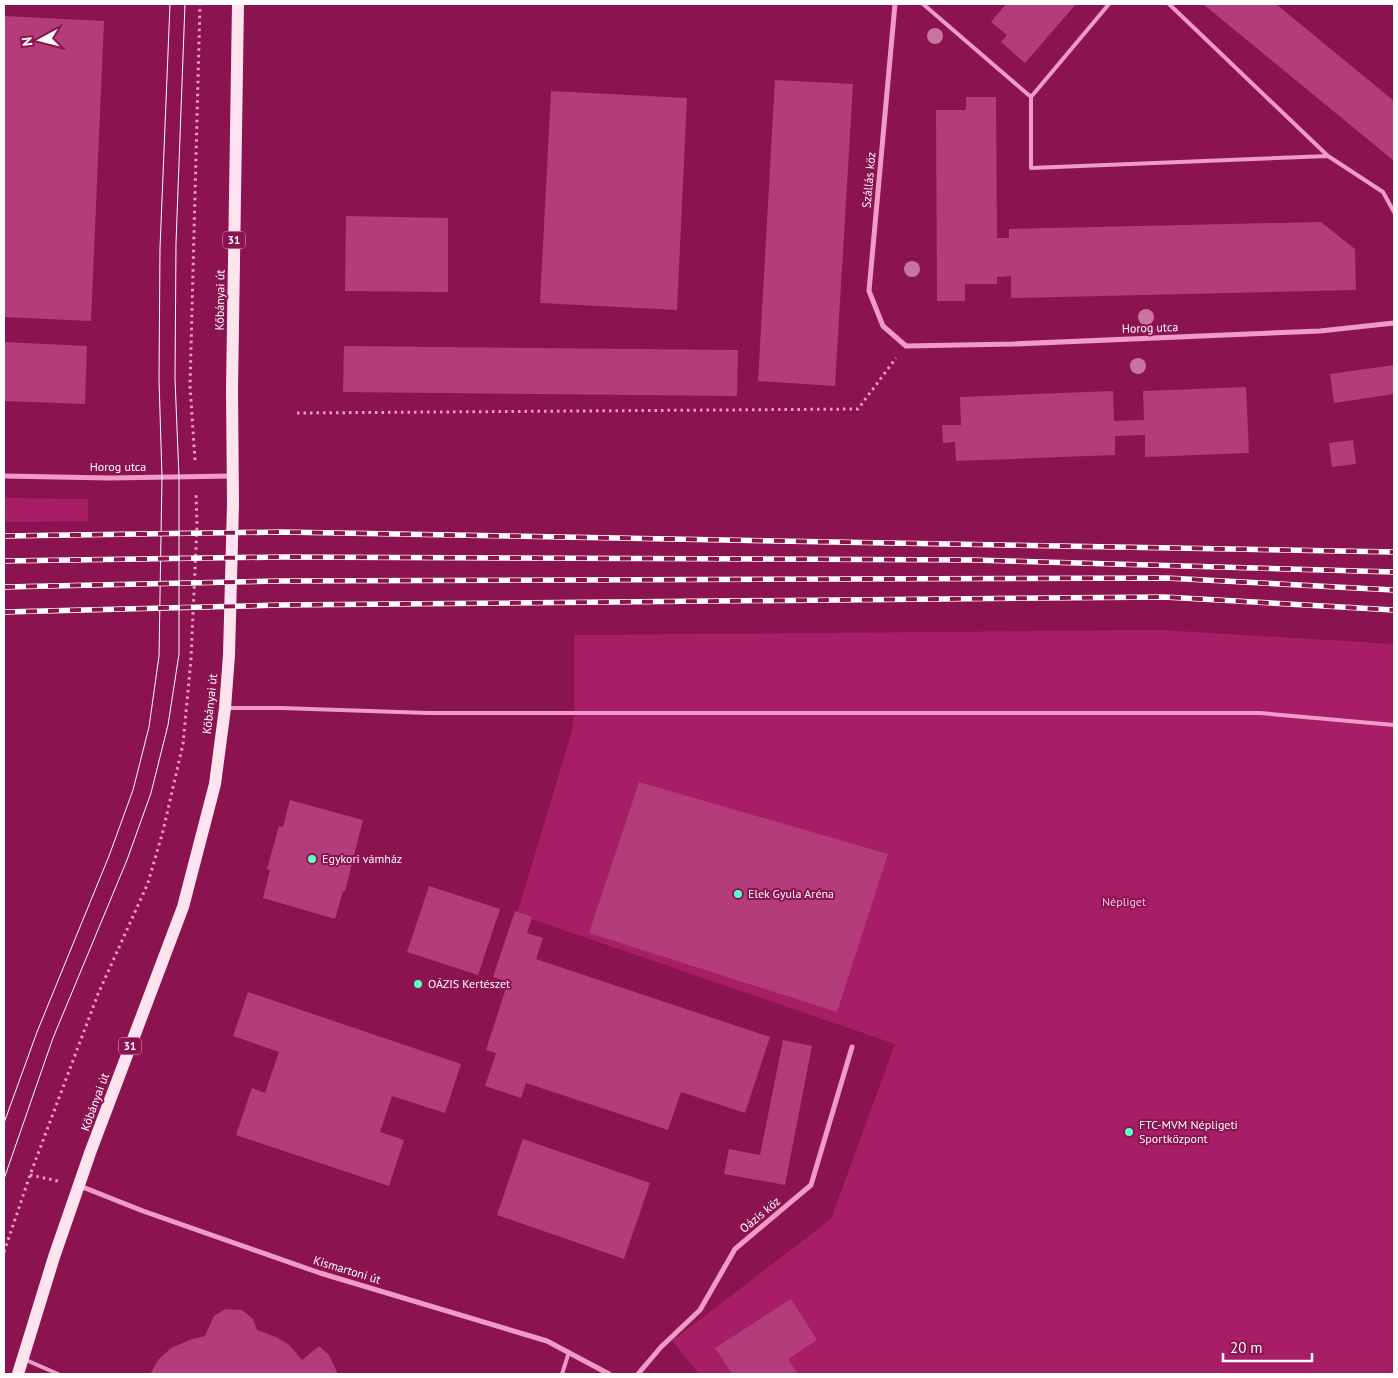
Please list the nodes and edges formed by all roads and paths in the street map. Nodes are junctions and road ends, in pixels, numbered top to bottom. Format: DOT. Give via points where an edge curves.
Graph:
graph roads {
  1 [pos="200,4"];
  2 [pos="238,4"];
  3 [pos="895,4"];
  4 [pos="923,4"];
  5 [pos="1109,4"];
  6 [pos="1169,4"];
  7 [pos="1032,97"];
  8 [pos="1328,156"];
  9 [pos="1394,212"];
  10 [pos="1394,323"];
  11 [pos="906,346"];
  12 [pos="297,414"];
  13 [pos="4,476"];
  14 [pos="232,476"];
  15 [pos="195,477"];
  16 [pos="225,708"];
  17 [pos="1394,725"];
  18 [pos="852,1047"];
  19 [pos="30,1175"];
  20 [pos="79,1186"];
  21 [pos="5,1243"];
  22 [pos="4,1252"];
  23 [pos="569,1352"];
  24 [pos="22,1359"];
  25 [pos="18,1374"];
  26 [pos="58,1374"];
  27 [pos="562,1374"];
  28 [pos="608,1374"];
  29 [pos="638,1374"];
  1 -- 15 [label="path" via="190,386"];
  2 -- 14 [label="main road, Kőbányai út / 31"];
  3 -- 11 [label="street, Szállás köz" via="870,291 883,326"];
  4 -- 7 [label="lane"];
  5 -- 7 [label="lane"];
  6 -- 8 [label="lane"];
  7 -- 8 [label="lane" via="1031,168"];
  8 -- 9 [label="lane" via="1383,192"];
  10 -- 11 [label="street, Horog utca" via="1320,331"];
  11 -- 12 [label="path" via="858,409"];
  13 -- 15 [label="street, Horog utca"];
  14 -- 15 [label="street, Horog utca"];
  14 -- 16 [label="main road, Kőbányai út / 31" via="230,654"];
  15 -- 19 [label="path" via="197,526 191,659 183,744 164,831 148,883 98,994"];
  16 -- 17 [label="lane" via="428,713 1260,713"];
  16 -- 20 [label="main road, Kőbányai út / 31" via="214,784 183,907"];
  18 -- 29 [label="street, Oázis köz" via="811,1185 734,1250 700,1310"];
  19 -- 20 [label="path"];
  19 -- 21 [label="path"];
  20 -- 23 [label="street, Kismartoni út" via="320,1273 547,1341"];
  20 -- 24 [label="main road, Kőbányai út / 31"];
  21 -- 22 [label="path"];
  23 -- 27 [label="lane"];
  23 -- 28 [label="street, Kismartoni út"];
  24 -- 25 [label="main road, Kőbányai út / 31"];
  24 -- 26 [label="lane"];
}
